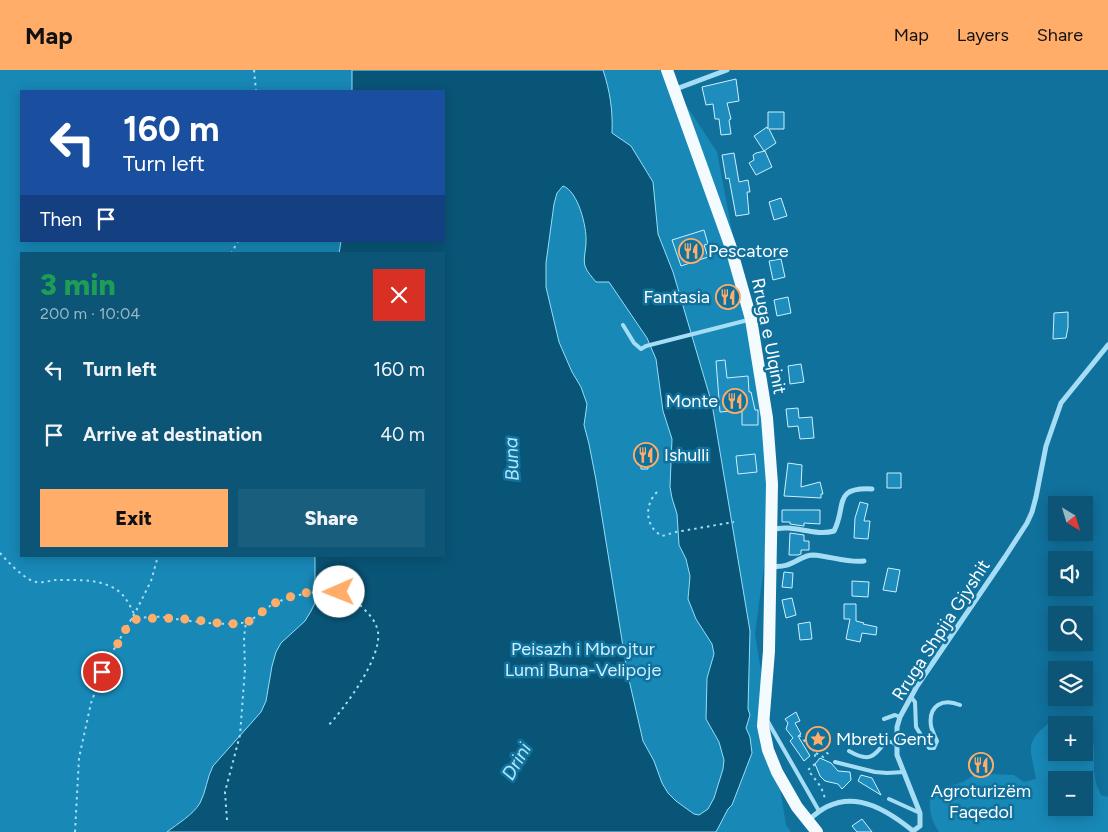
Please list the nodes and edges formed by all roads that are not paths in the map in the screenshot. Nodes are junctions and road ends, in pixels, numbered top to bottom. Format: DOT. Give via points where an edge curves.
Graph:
graph roads {
  1 [pos="667,70"];
  2 [pos="727,70"];
  3 [pos="673,90"];
  4 [pos="751,319"];
  5 [pos="623,325"];
  6 [pos="1108,345"];
  7 [pos="872,489"];
  8 [pos="772,530"];
  9 [pos="864,561"];
  10 [pos="771,566"];
  11 [pos="911,697"];
  12 [pos="960,705"];
  13 [pos="763,712"];
  14 [pos="900,717"];
  15 [pos="884,719"];
  16 [pos="897,745"];
  17 [pos="849,752"];
  18 [pos="835,762"];
  19 [pos="904,772"];
  20 [pos="889,799"];
  21 [pos="819,812"];
  22 [pos="920,813"];
  23 [pos="808,822"];
  24 [pos="817,832"];
  1 -- 3 [label="main road, Rruga e Ulqinit"];
  2 -- 3 [label="street"];
  3 -- 4 [label="main road, Rruga e Ulqinit" via="730,245"];
  4 -- 5 [label="lane" via="642,349 636,346"];
  4 -- 8 [label="main road, Rruga e Ulqinit" via="767,418"];
  6 -- 11 [label="street, Rruga Shpija Gjyshit" via="1061,403 1046,446 1036,497 1027,523"];
  7 -- 8 [label="street" via="857,488 847,492 841,501 834,531"];
  8 -- 10 [label="main road, Rruga e Ulqinit"];
  9 -- 10 [label="street" via="812,555 789,566"];
  10 -- 13 [label="main road, Rruga e Ulqinit" via="769,650"];
  11 -- 12 [label="lane" via="915,702 916,727 929,748 934,748 937,741 931,725 937,706 943,701"];
  11 -- 14 [label="street, Rruga Shpija Gjyshit"];
  13 -- 21 [label="lane"];
  13 -- 23 [label="main road, Rruga e Ulqinit" via="765,738 777,772"];
  14 -- 15 [label="lane" via="895,715"];
  14 -- 16 [label="street, Rruga Shpija Gjyshit"];
  16 -- 17 [label="lane" via="885,742 871,757"];
  16 -- 19 [label="street, Rruga Shpija Gjyshit"];
  18 -- 19 [label="lane" via="887,774"];
  19 -- 22 [label="street, Rruga Shpija Gjyshit"];
  20 -- 22 [label="lane"];
  21 -- 22 [label="street" via="845,801 864,802 913,831 920,826"];
  21 -- 23 [label="street"];
  23 -- 24 [label="main road, Rruga e Ulqinit"];
}
